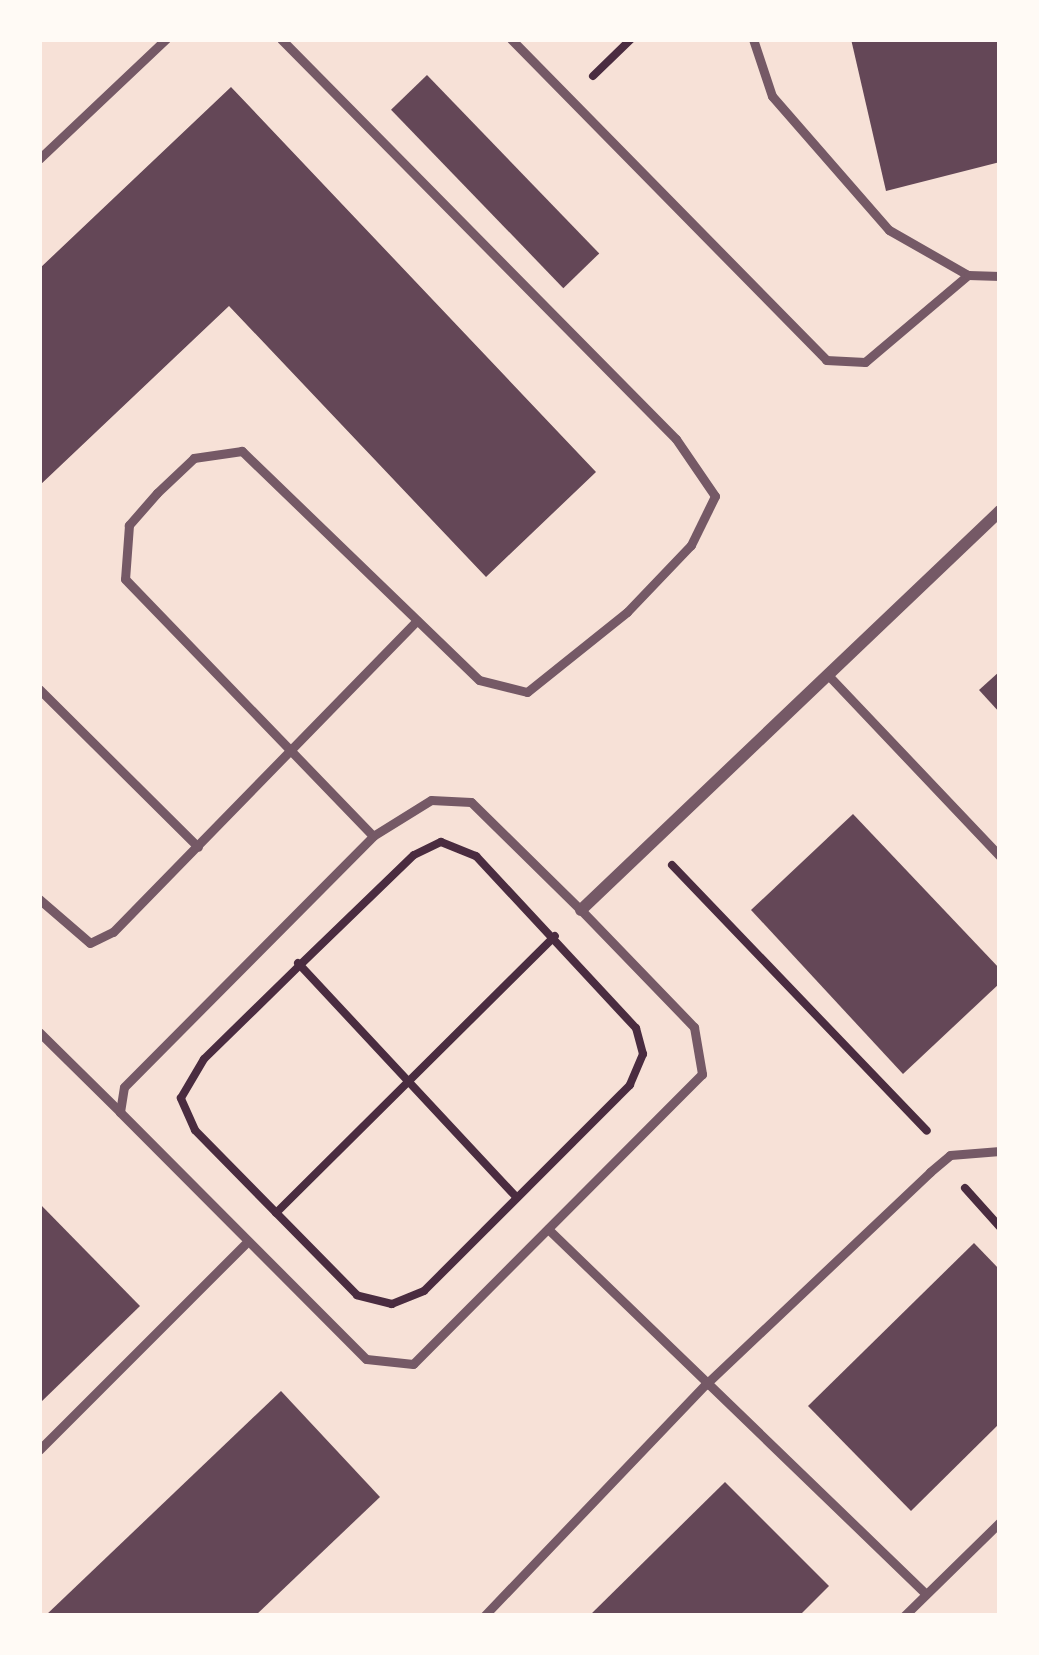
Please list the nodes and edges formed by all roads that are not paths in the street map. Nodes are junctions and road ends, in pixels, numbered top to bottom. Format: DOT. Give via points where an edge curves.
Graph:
graph roads {
  1 [pos="166,39"];
  2 [pos="281,39"];
  3 [pos="511,39"];
  4 [pos="753,39"];
  5 [pos="39,160"];
  6 [pos="968,275"];
  7 [pos="1000,276"];
  8 [pos="1000,511"];
  9 [pos="417,621"];
  10 [pos="828,675"];
  11 [pos="39,688"];
  12 [pos="292,752"];
  13 [pos="373,836"];
  14 [pos="198,847"];
  15 [pos="1000,856"];
  16 [pos="39,899"];
  17 [pos="581,910"];
  18 [pos="39,1032"];
  19 [pos="120,1112"];
  20 [pos="1000,1151"];
  21 [pos="548,1229"];
  22 [pos="245,1244"];
  23 [pos="706,1385"];
  24 [pos="39,1450"];
  25 [pos="1000,1522"];
  26 [pos="926,1594"];
  27 [pos="484,1616"];
  28 [pos="904,1616"];
  1 -- 5 [label="lane"];
  2 -- 9 [label="lane" via="676,439 715,496 691,545 527,692 478,680"];
  3 -- 6 [label="lane" via="826,361 865,362"];
  4 -- 6 [label="lane" via="772,96 890,230"];
  6 -- 7 [label="lane"];
  8 -- 10 [label="street"];
  9 -- 12 [label="lane"];
  9 -- 12 [label="lane" via="242,451 194,458 157,493 129,525 125,579"];
  10 -- 15 [label="lane"];
  10 -- 17 [label="street"];
  11 -- 14 [label="lane"];
  12 -- 13 [label="lane"];
  12 -- 14 [label="lane"];
  13 -- 17 [label="lane" via="431,800 471,802"];
  13 -- 19 [label="lane" via="124,1087"];
  14 -- 16 [label="lane" via="113,932 89,943"];
  17 -- 21 [label="lane" via="694,1027 702,1074"];
  18 -- 19 [label="lane"];
  19 -- 22 [label="lane"];
  20 -- 23 [label="lane" via="950,1155"];
  21 -- 22 [label="lane" via="413,1364 366,1359"];
  21 -- 23 [label="lane"];
  22 -- 24 [label="lane"];
  23 -- 26 [label="lane"];
  23 -- 27 [label="lane"];
  25 -- 26 [label="lane"];
  26 -- 28 [label="lane"];
}
